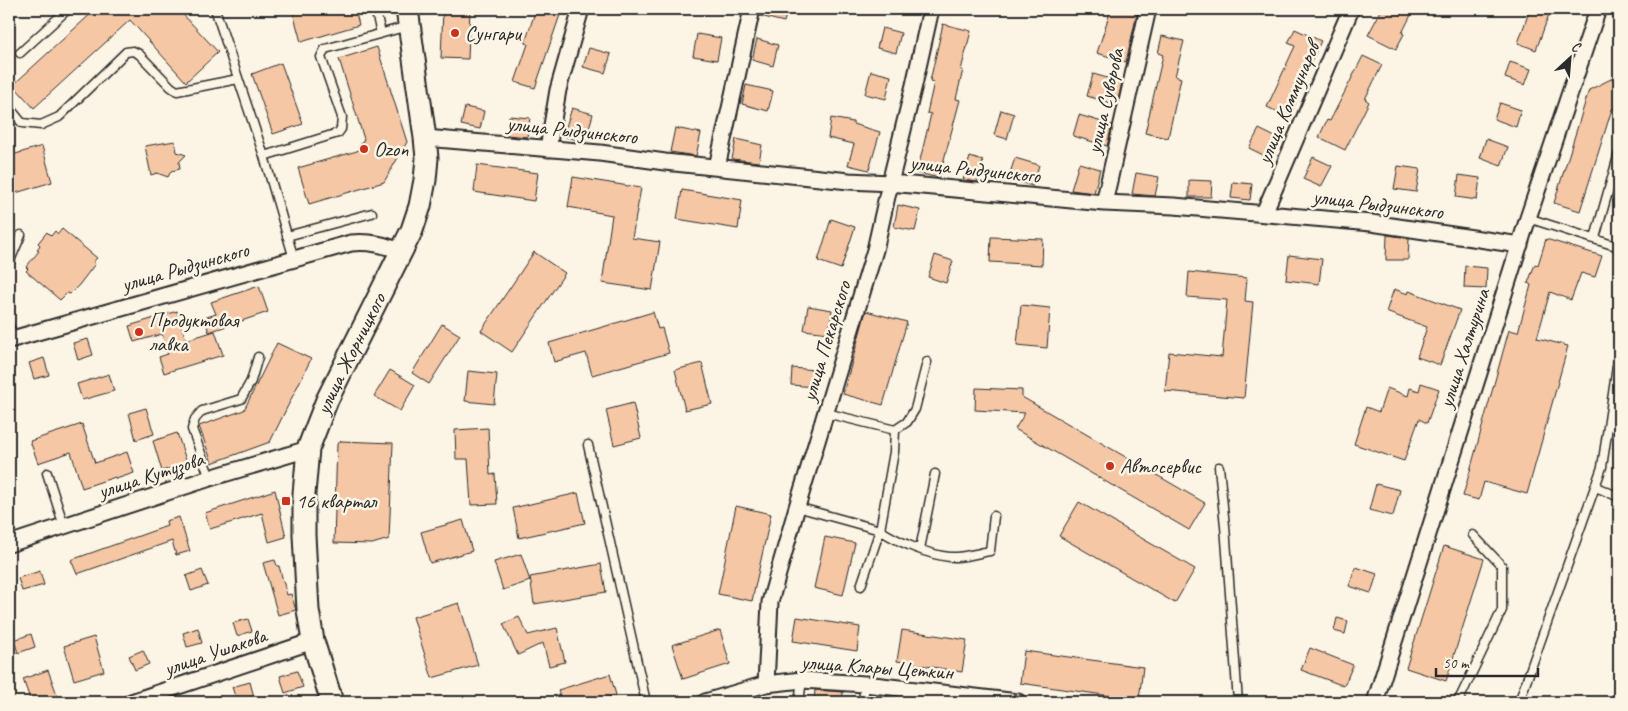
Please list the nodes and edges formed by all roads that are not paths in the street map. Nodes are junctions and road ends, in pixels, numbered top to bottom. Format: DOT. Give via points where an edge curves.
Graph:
graph roads {
  1 [pos="68,9"];
  2 [pos="215,9"];
  3 [pos="374,9"];
  4 [pos="580,9"];
  5 [pos="752,9"];
  6 [pos="930,9"];
  7 [pos="1148,9"];
  8 [pos="1351,9"];
  9 [pos="1598,9"];
  10 [pos="408,17"];
  11 [pos="380,33"];
  12 [pos="20,53"];
  13 [pos="238,79"];
  14 [pos="9,107"];
  15 [pos="425,138"];
  16 [pos="548,149"];
  17 [pos="1619,153"];
  18 [pos="264,156"];
  19 [pos="717,167"];
  20 [pos="890,182"];
  21 [pos="1104,203"];
  22 [pos="372,213"];
  23 [pos="1264,213"];
  24 [pos="1528,218"];
  25 [pos="21,235"];
  26 [pos="287,236"];
  27 [pos="1595,238"];
  28 [pos="1520,245"];
  29 [pos="1619,247"];
  30 [pos="403,252"];
  31 [pos="294,259"];
  32 [pos="9,263"];
  33 [pos="10,335"];
  34 [pos="1619,353"];
  35 [pos="258,357"];
  36 [pos="927,362"];
  37 [pos="826,413"];
  38 [pos="895,430"];
  39 [pos="588,445"];
  40 [pos="308,449"];
  41 [pos="1219,467"];
  42 [pos="47,473"];
  43 [pos="935,474"];
  44 [pos="210,478"];
  45 [pos="1596,488"];
  46 [pos="1619,497"];
  47 [pos="797,507"];
  48 [pos="994,516"];
  49 [pos="64,526"];
  50 [pos="880,530"];
  51 [pos="1473,535"];
  52 [pos="9,544"];
  53 [pos="920,549"];
  54 [pos="861,586"];
  55 [pos="313,641"];
  56 [pos="802,680"];
  57 [pos="766,684"];
  58 [pos="865,684"];
  59 [pos="960,698"];
  60 [pos="131,702"];
  61 [pos="332,702"];
  62 [pos="646,702"];
  63 [pos="705,702"];
  64 [pos="799,702"];
  65 [pos="863,702"];
  66 [pos="1018,702"];
  67 [pos="1238,702"];
  68 [pos="1375,702"];
  69 [pos="1458,702"];
  70 [pos="1519,702"];
  1 -- 12 [label="lane"];
  2 -- 13 [label="lane"];
  3 -- 11 [label="lane"];
  4 -- 16 [label="street" via="558,90"];
  5 -- 19 [label="street"];
  6 -- 20 [label="street, улица Пекарского"];
  7 -- 21 [label="street, улица Суворова"];
  8 -- 23 [label="street, улица Коммунаров"];
  9 -- 24 [label="street, улица Халтурина"];
  10 -- 11 [label="lane"];
  10 -- 15 [label="main road, улица Жорницкого"];
  11 -- 18 [label="lane" via="322,52 342,117 338,133"];
  13 -- 14 [label="lane" via="177,91 133,51 126,52 59,117 41,124 22,122"];
  13 -- 18 [label="lane"];
  15 -- 16 [label="street, улица Рыдзинского"];
  15 -- 30 [label="main road, улица Жорницкого" via="427,158 420,206"];
  16 -- 19 [label="street, улица Рыдзинского"];
  17 -- 27 [label="lane"];
  18 -- 26 [label="lane"];
  19 -- 20 [label="street, улица Рыдзинского"];
  20 -- 21 [label="street, улица Рыдзинского"];
  20 -- 37 [label="street, улица Пекарского" via="875,250"];
  21 -- 23 [label="street, улица Рыдзинского"];
  22 -- 26 [label="lane"];
  23 -- 28 [label="street, улица Рыдзинского" via="1372,223"];
  24 -- 27 [label="lane"];
  24 -- 28 [label="street, улица Халтурина"];
  25 -- 32 [label="lane"];
  26 -- 31 [label="lane"];
  27 -- 29 [label="lane"];
  28 -- 68 [label="street, улица Халтурина"];
  30 -- 31 [label="street, улица Рыдзинского" via="364,242"];
  30 -- 40 [label="main road, улица Жорницкого" via="327,400"];
  31 -- 33 [label="street, улица Рыдзинского"];
  34 -- 45 [label="lane"];
  35 -- 44 [label="lane" via="251,381 241,399 202,411 195,419 192,429"];
  36 -- 38 [label="lane" via="915,409 907,422"];
  37 -- 38 [label="lane"];
  37 -- 47 [label="street, улица Пекарского"];
  38 -- 50 [label="lane"];
  39 -- 62 [label="lane"];
  40 -- 44 [label="street, улица Кутузова"];
  40 -- 55 [label="main road, улица Жорницкого" via="304,535"];
  41 -- 67 [label="lane"];
  42 -- 49 [label="lane"];
  43 -- 53 [label="lane"];
  44 -- 49 [label="street, улица Кутузова"];
  45 -- 46 [label="lane"];
  45 -- 70 [label="lane"];
  47 -- 50 [label="lane"];
  47 -- 57 [label="street, улица Пекарского" via="770,602"];
  48 -- 53 [label="lane" via="990,551 951,557"];
  49 -- 52 [label="street, улица Кутузова"];
  50 -- 53 [label="lane"];
  50 -- 54 [label="lane"];
  51 -- 69 [label="lane" via="1502,566 1502,610"];
  55 -- 60 [label="street, улица Ушакова"];
  55 -- 61 [label="main road, улица Жорницкого"];
  56 -- 57 [label="street, улица Клары Цеткин"];
  56 -- 58 [label="street, улица Клары Цеткин"];
  56 -- 64 [label="lane"];
  57 -- 63 [label="street, улица Клары Цеткин"];
  58 -- 59 [label="street, улица Клары Цеткин"];
  58 -- 65 [label="lane"];
  59 -- 66 [label="street, улица Клары Цеткин"];
}
